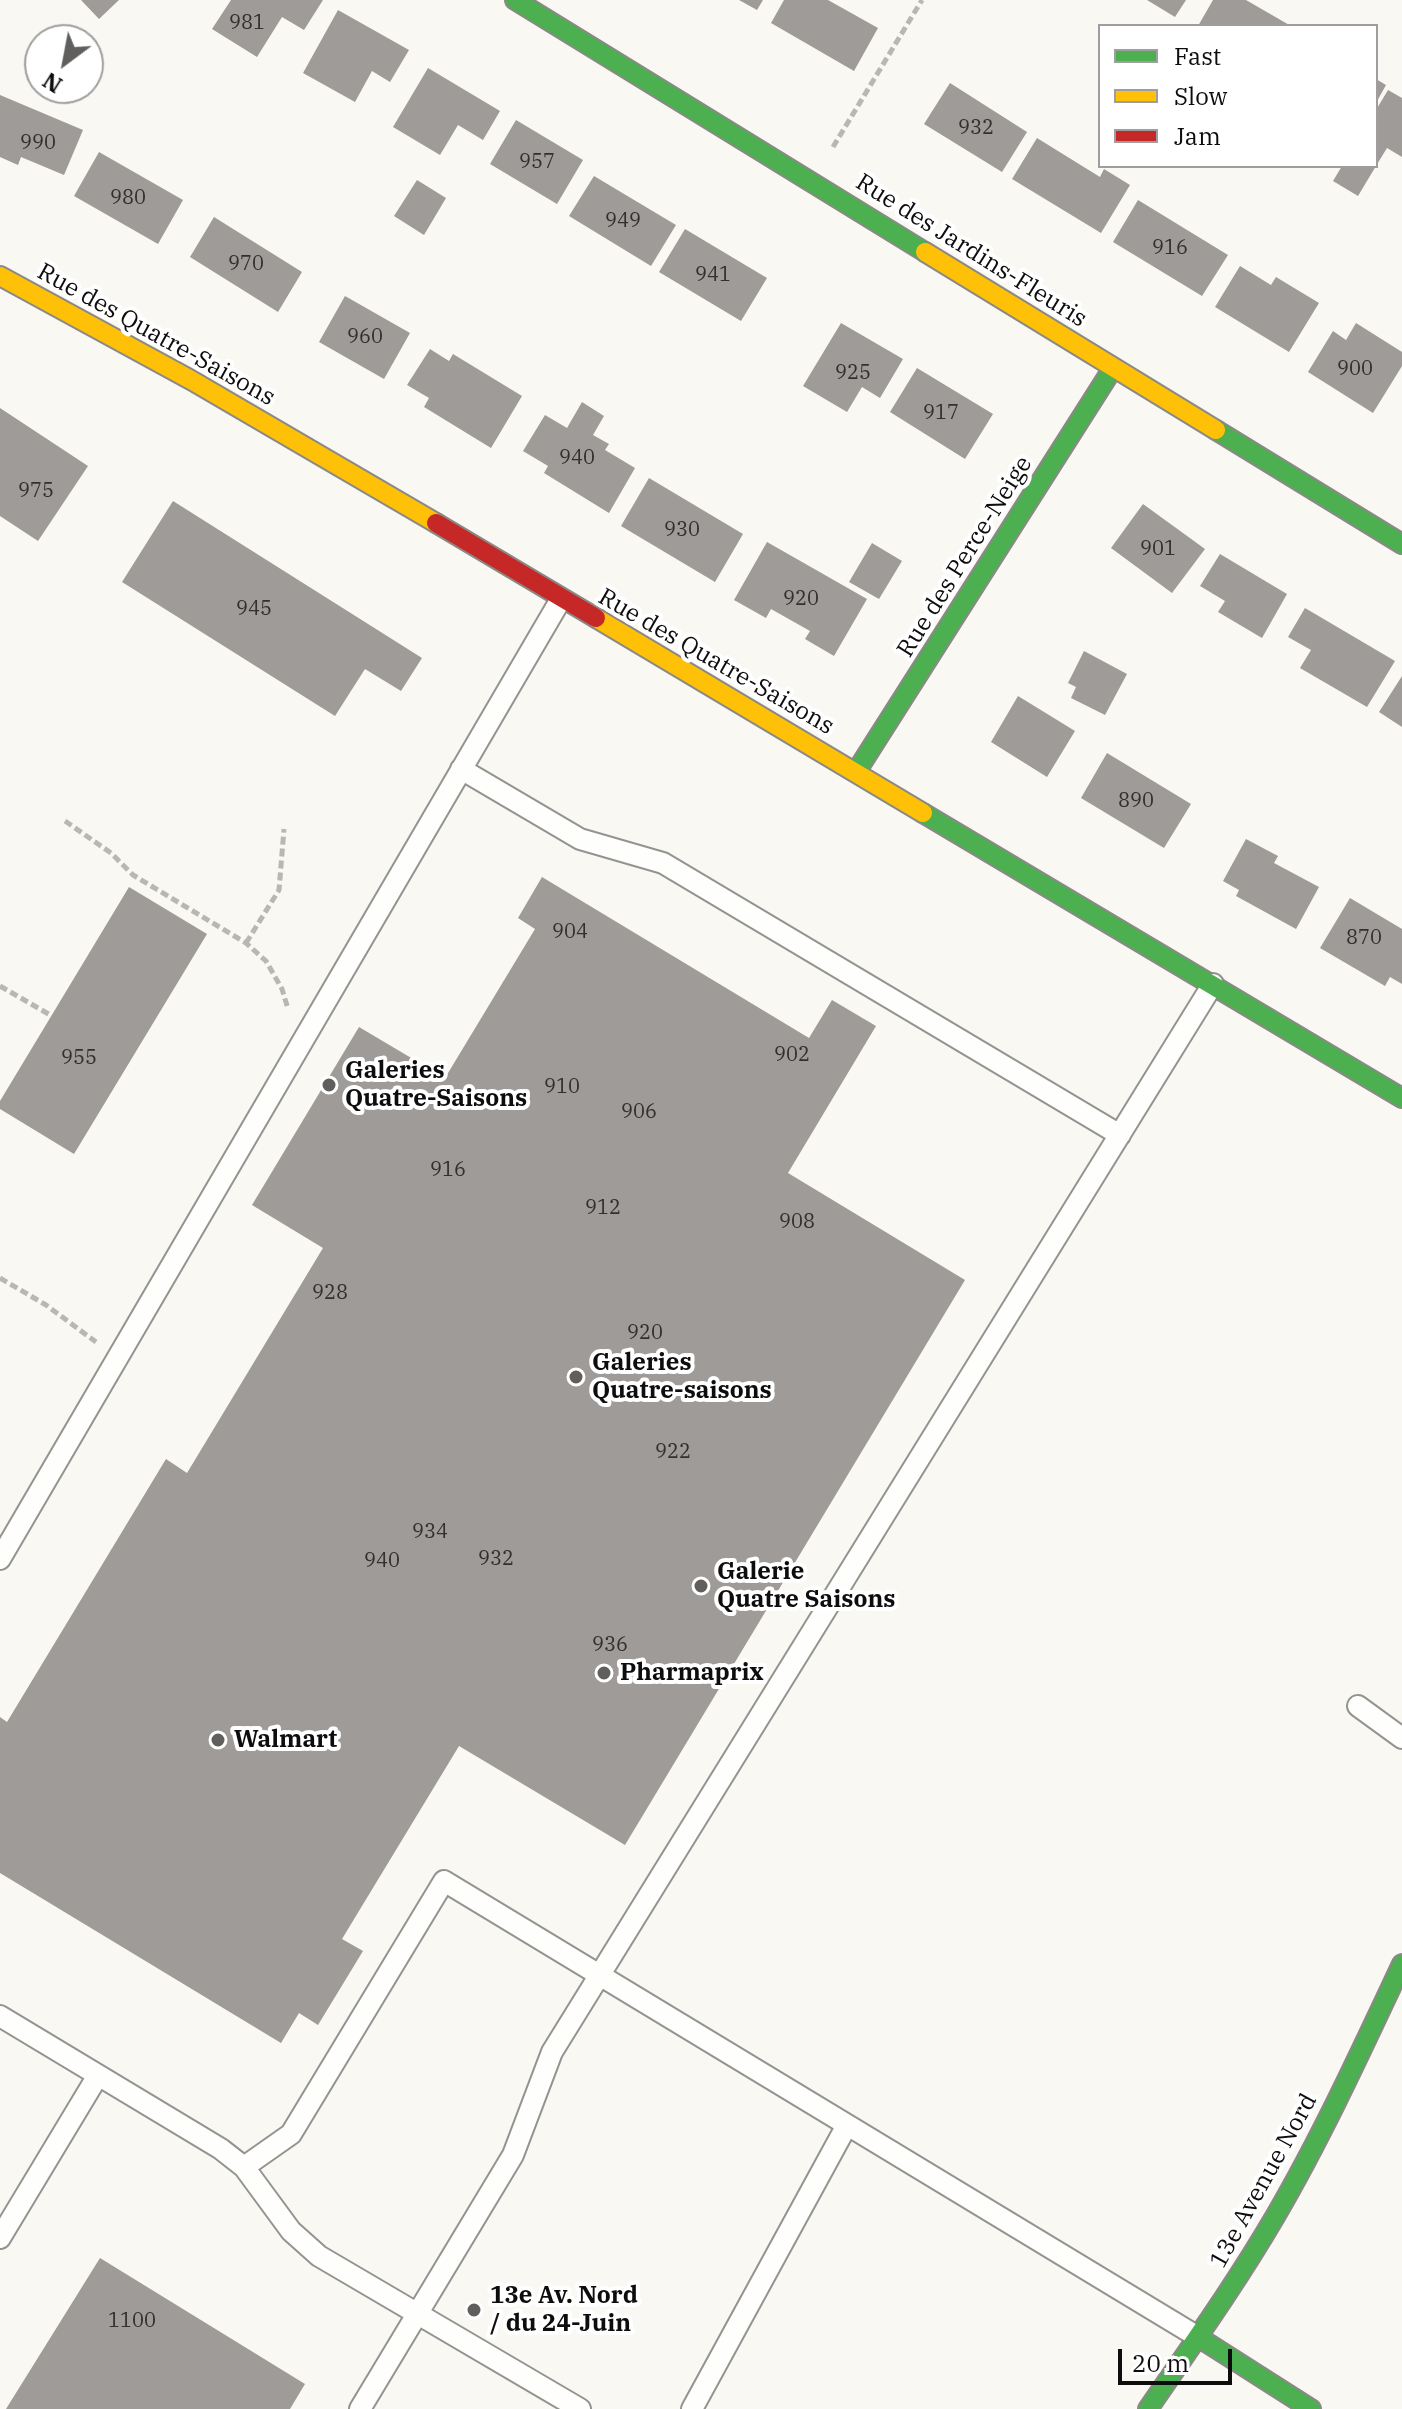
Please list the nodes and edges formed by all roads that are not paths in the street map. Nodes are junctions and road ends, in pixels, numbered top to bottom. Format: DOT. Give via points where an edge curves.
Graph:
graph roads {
  1 [pos="515,0"];
  2 [pos="0,276"];
  3 [pos="1113,368"];
  4 [pos="1402,544"];
  5 [pos="561,599"];
  6 [pos="461,769"];
  7 [pos="856,772"];
  8 [pos="1213,984"];
  9 [pos="1402,1098"];
  10 [pos="1120,1135"];
  11 [pos="0,1559"];
  12 [pos="1358,1706"];
  13 [pos="1402,1738"];
  14 [pos="1402,1964"];
  15 [pos="600,1976"];
  16 [pos="0,2016"];
  17 [pos="97,2077"];
  18 [pos="847,2125"];
  19 [pos="244,2167"];
  20 [pos="0,2238"];
  21 [pos="419,2313"];
  22 [pos="1198,2337"];
  23 [pos="360,2409"];
  24 [pos="580,2409"];
  25 [pos="692,2409"];
  26 [pos="1148,2409"];
  27 [pos="1311,2409"];
  1 -- 3 [label="street, Rue des Jardins-Fleuris"];
  2 -- 5 [label="street, Rue des Quatre-Saisons" via="191,380"];
  3 -- 4 [label="street, Rue des Jardins-Fleuris"];
  3 -- 7 [label="street, Rue des Perce-Neige"];
  5 -- 6 [label="lane"];
  5 -- 7 [label="street, Rue des Quatre-Saisons"];
  6 -- 10 [label="lane" via="580,839 663,863"];
  6 -- 11 [label="lane"];
  7 -- 8 [label="street, Rue des Quatre-Saisons"];
  8 -- 9 [label="street, Rue des Quatre-Saisons"];
  8 -- 10 [label="lane"];
  10 -- 15 [label="lane"];
  12 -- 13 [label="lane"];
  14 -- 22 [label="street, 13e Avenue Nord" via="1276,2215"];
  15 -- 18 [label="lane"];
  15 -- 19 [label="lane" via="444,1881 291,2134"];
  15 -- 21 [label="lane" via="552,2052 513,2155"];
  16 -- 17 [label="lane"];
  17 -- 19 [label="lane"];
  17 -- 20 [label="lane"];
  18 -- 22 [label="lane"];
  18 -- 25 [label="lane"];
  19 -- 21 [label="lane" via="291,2231 319,2256"];
  21 -- 23 [label="lane"];
  21 -- 24 [label="lane"];
  22 -- 26 [label="street, 13e Avenue Nord"];
  22 -- 27 [label="street"];
}
